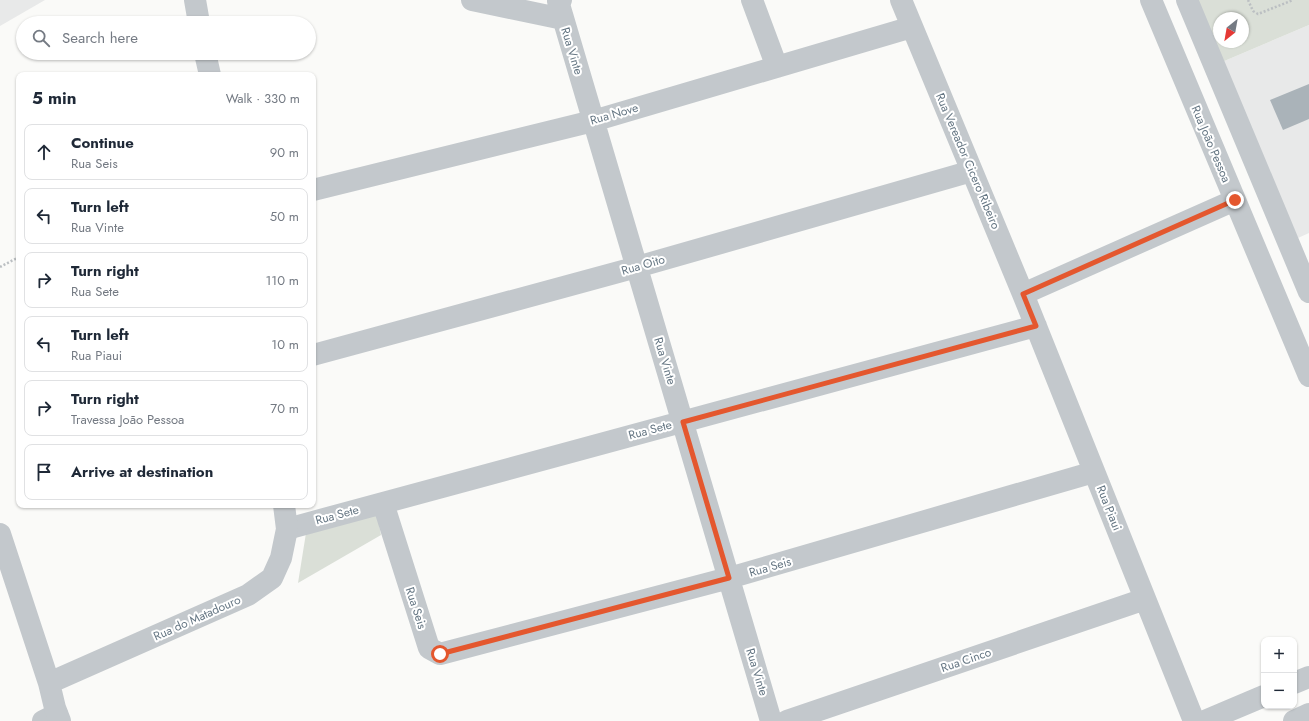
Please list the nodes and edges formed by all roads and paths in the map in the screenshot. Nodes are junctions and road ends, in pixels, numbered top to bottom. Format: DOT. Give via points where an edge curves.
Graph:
graph roads {
  1 [pos="195,0"];
  2 [pos="472,0"];
  3 [pos="752,0"];
  4 [pos="900,0"];
  5 [pos="1151,0"];
  6 [pos="1187,0"];
  7 [pos="1248,0"];
  8 [pos="1293,0"];
  9 [pos="560,7"];
  10 [pos="198,16"];
  11 [pos="912,27"];
  12 [pos="207,60"];
  13 [pos="777,67"];
  14 [pos="209,72"];
  15 [pos="593,121"];
  16 [pos="972,171"];
  17 [pos="316,189"];
  18 [pos="1235,200"];
  19 [pos="1301,250"];
  20 [pos="16,259"];
  21 [pos="0,267"];
  22 [pos="637,267"];
  23 [pos="1309,292"];
  24 [pos="1023,294"];
  25 [pos="1036,326"];
  26 [pos="316,355"];
  27 [pos="1309,376"];
  28 [pos="683,422"];
  29 [pos="1094,472"];
  30 [pos="383,503"];
  31 [pos="284,508"];
  32 [pos="287,529"];
  33 [pos="0,534"];
  34 [pos="729,578"];
  35 [pos="1145,599"];
  36 [pos="1309,677"];
  37 [pos="1297,682"];
  38 [pos="50,683"];
  39 [pos="1261,697"];
  40 [pos="1309,714"];
  41 [pos="53,719"];
  42 [pos="771,721"];
  43 [pos="787,721"];
  44 [pos="1194,721"];
  45 [pos="1205,721"];
  46 [pos="1294,721"];
  1 -- 10 [label="street"];
  2 -- 9 [label="street"];
  3 -- 13 [label="street"];
  4 -- 11 [label="street"];
  5 -- 18 [label="street, Rua João Pessoa"];
  6 -- 19 [label="street"];
  7 -- 8 [label="path" via="1253,11 1258,14"];
  9 -- 15 [label="street, Rua Vinte"];
  11 -- 13 [label="street, Rua Nove"];
  11 -- 16 [label="street, Rua Vereador Cicero Ribeiro"];
  12 -- 14 [label="street"];
  13 -- 15 [label="street, Rua Nove"];
  15 -- 17 [label="street, Rua Nove"];
  15 -- 22 [label="street, Rua Vinte"];
  16 -- 22 [label="street, Rua Oito"];
  16 -- 24 [label="street, Rua Vereador Cicero Ribeiro"];
  18 -- 24 [label="street"];
  18 -- 27 [label="street, Rua João Pessoa"];
  19 -- 23 [label="street"];
  20 -- 21 [label="path"];
  22 -- 26 [label="street, Rua Oito"];
  22 -- 28 [label="street, Rua Vinte"];
  24 -- 25 [label="street, Rua Piaui"];
  25 -- 28 [label="street, Rua Sete"];
  25 -- 29 [label="street, Rua Piaui"];
  28 -- 30 [label="street, Rua Sete"];
  28 -- 34 [label="street, Rua Vinte"];
  29 -- 34 [label="street, Rua Seis"];
  29 -- 35 [label="street, Rua Piaui"];
  30 -- 32 [label="street, Rua Sete"];
  30 -- 34 [label="street, Rua Seis" via="429,648 440,654"];
  31 -- 32 [label="street, Rua do Matadouro"];
  32 -- 38 [label="street, Rua do Matadouro" via="281,558 272,578 248,595"];
  33 -- 38 [label="street"];
  34 -- 42 [label="street, Rua Vinte"];
  35 -- 43 [label="street, Rua Cinco"];
  35 -- 44 [label="street, Rua Piaui"];
  36 -- 37 [label="street"];
  38 -- 41 [label="street" via="55,708"];
  39 -- 45 [label="street"];
  40 -- 46 [label="street"];
}
